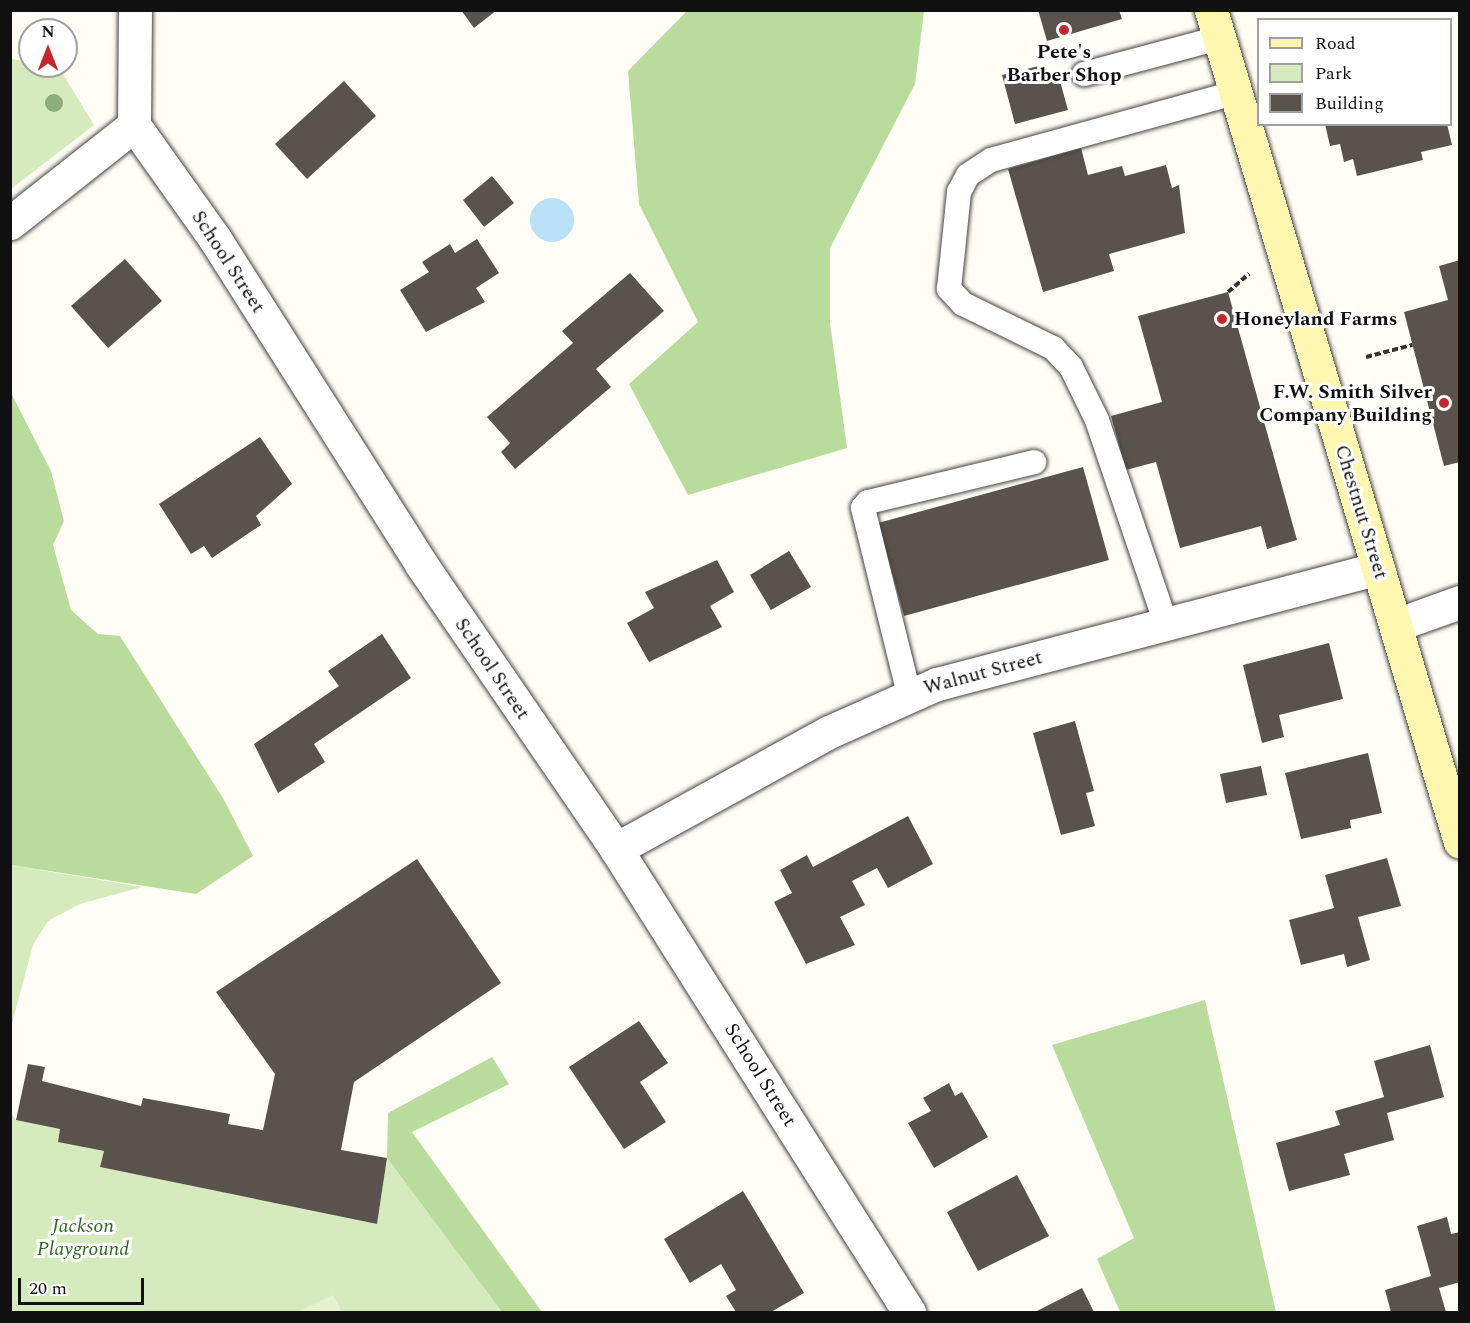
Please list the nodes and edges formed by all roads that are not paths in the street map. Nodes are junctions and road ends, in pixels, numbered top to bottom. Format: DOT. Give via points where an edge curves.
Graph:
graph roads {
  1 [pos="135,10"];
  2 [pos="1215,24"];
  3 [pos="1084,74"];
  4 [pos="1234,93"];
  5 [pos="134,125"];
  6 [pos="10,223"];
  7 [pos="1034,462"];
  8 [pos="1378,568"];
  9 [pos="1460,602"];
  10 [pos="1166,624"];
  11 [pos="1396,625"];
  12 [pos="909,694"];
  13 [pos="1460,842"];
  14 [pos="616,849"];
  15 [pos="909,1312"];
  1 -- 5 [label="street"];
  2 -- 3 [label="lane"];
  2 -- 4 [label="street, Chestnut Street"];
  4 -- 8 [label="street, Chestnut Street"];
  4 -- 10 [label="lane" via="991,160 968,175 959,192 949,290 963,304 1053,348 1071,367 1097,420"];
  5 -- 6 [label="street"];
  5 -- 14 [label="street, School Street" via="215,239 421,564"];
  7 -- 12 [label="lane" via="868,502 862,508"];
  8 -- 10 [label="street, Walnut Street"];
  8 -- 11 [label="street, Chestnut Street"];
  9 -- 11 [label="street"];
  10 -- 12 [label="street, Walnut Street" via="965,674"];
  11 -- 13 [label="street, Chestnut Street"];
  12 -- 14 [label="street, Walnut Street"];
  14 -- 15 [label="street, School Street"];
}
